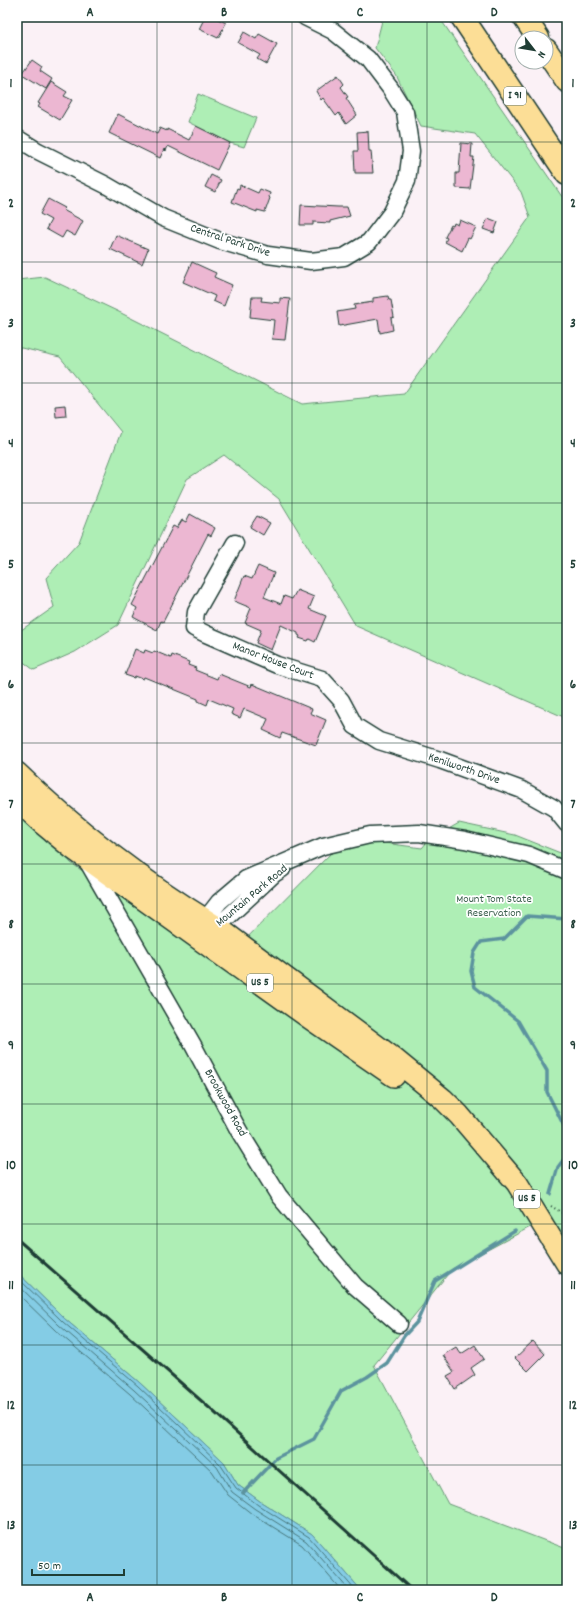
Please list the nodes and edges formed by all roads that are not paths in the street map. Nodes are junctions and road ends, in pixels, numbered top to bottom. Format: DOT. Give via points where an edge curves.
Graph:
graph roads {
  1 [pos="305,17"];
  2 [pos="462,17"];
  3 [pos="524,17"];
  4 [pos="533,30"];
  5 [pos="554,62"];
  6 [pos="567,81"];
  7 [pos="17,138"];
  8 [pos="567,174"];
  9 [pos="235,543"];
  10 [pos="355,726"];
  11 [pos="17,773"];
  12 [pos="17,800"];
  13 [pos="567,824"];
  14 [pos="84,856"];
  15 [pos="567,871"];
  16 [pos="206,928"];
  17 [pos="567,1264"];
  18 [pos="399,1324"];
  1 -- 7 [label="street, Central Park Drive" via="333,31 368,59 405,112 411,151 407,181 392,212 369,242 344,257 311,260 275,256 220,241 163,218"];
  2 -- 8 [label="highway, I 91"];
  3 -- 4 [label="highway"];
  5 -- 6 [label="highway"];
  9 -- 10 [label="street, Manor House Court" via="196,612 194,628 277,664 322,679 341,700"];
  10 -- 13 [label="street, Kenilworth Drive" via="379,741 522,790 554,808"];
  11 -- 16 [label="main road, US 5" via="43,798"];
  12 -- 14 [label="main road, US 5" via="57,837"];
  14 -- 16 [label="main road, US 5"];
  14 -- 18 [label="street, Brookwood Road" via="279,1196 354,1286"];
  15 -- 16 [label="street, Mountain Park Road" via="529,855 465,840 419,833 370,835 308,852 274,874"];
  16 -- 17 [label="main road, US 5" via="311,1019 412,1088 479,1138 517,1183"];
}
